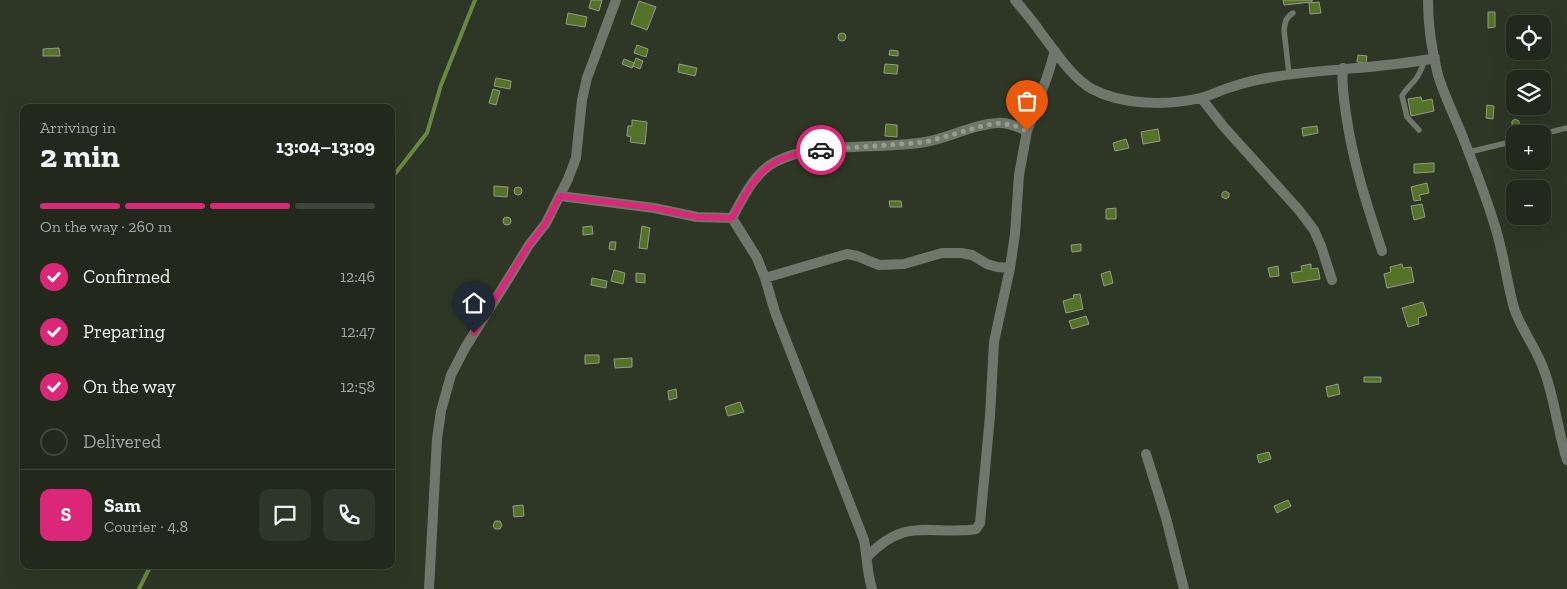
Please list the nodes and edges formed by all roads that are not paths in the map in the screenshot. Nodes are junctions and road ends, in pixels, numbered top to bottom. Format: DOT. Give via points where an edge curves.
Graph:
graph roads {
  1 [pos="616,0"];
  2 [pos="1015,0"];
  3 [pos="1428,0"];
  4 [pos="1293,13"];
  5 [pos="1055,51"];
  6 [pos="1430,59"];
  7 [pos="1343,68"];
  8 [pos="1289,74"];
  9 [pos="1201,98"];
  10 [pos="1567,128"];
  11 [pos="1419,130"];
  12 [pos="1027,131"];
  13 [pos="1551,132"];
  14 [pos="1506,143"];
  15 [pos="1469,152"];
  16 [pos="560,196"];
  17 [pos="732,218"];
  18 [pos="1382,251"];
  19 [pos="1010,268"];
  20 [pos="766,278"];
  21 [pos="1332,280"];
  22 [pos="1146,454"];
  23 [pos="1567,460"];
  24 [pos="867,557"];
  25 [pos="429,589"];
  26 [pos="872,589"];
  27 [pos="1184,589"];
  1 -- 16 [label="street" via="587,78 576,158"];
  2 -- 5 [label="street"];
  3 -- 6 [label="street"];
  4 -- 8 [label="lane" via="1285,23"];
  5 -- 9 [label="street" via="1081,80 1109,96 1157,104"];
  5 -- 12 [label="street"];
  6 -- 7 [label="street"];
  6 -- 11 [label="lane" via="1402,96 1406,116"];
  6 -- 15 [label="street"];
  7 -- 8 [label="street"];
  7 -- 18 [label="street" via="1342,88 1352,150"];
  8 -- 9 [label="street" via="1247,82"];
  9 -- 21 [label="street" via="1314,230"];
  10 -- 13 [label="lane"];
  12 -- 17 [label="street" via="1000,123 926,142 789,156 761,172"];
  12 -- 19 [label="street" via="1019,175"];
  14 -- 15 [label="lane"];
  15 -- 23 [label="street" via="1494,221 1515,310 1545,372"];
  16 -- 17 [label="street" via="697,217"];
  16 -- 25 [label="street" via="451,375 437,439"];
  17 -- 20 [label="street"];
  19 -- 20 [label="street" via="987,264 972,255 955,253 891,265 879,265 847,254"];
  19 -- 24 [label="street" via="994,342 980,523 976,529 970,530 904,531 885,540"];
  20 -- 24 [label="street" via="775,312 864,540"];
  22 -- 27 [label="street"];
  24 -- 26 [label="street"];
}
